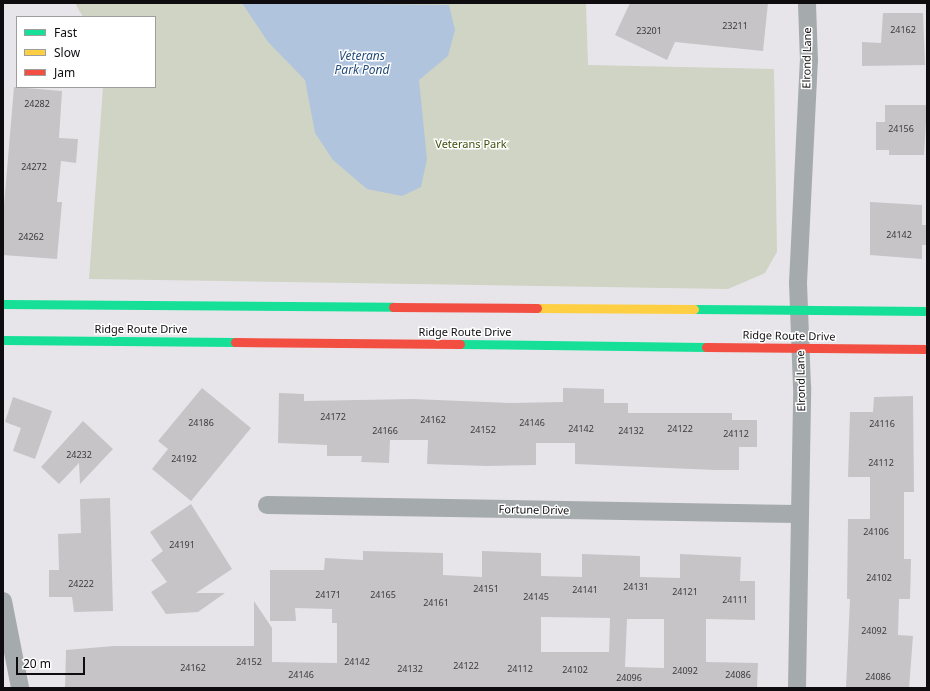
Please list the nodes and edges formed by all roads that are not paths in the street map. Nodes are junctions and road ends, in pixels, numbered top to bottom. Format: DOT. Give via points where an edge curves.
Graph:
graph roads {
  1 [pos="807,3"];
  2 [pos="3,304"];
  3 [pos="799,309"];
  4 [pos="927,311"];
  5 [pos="3,340"];
  6 [pos="800,348"];
  7 [pos="927,350"];
  8 [pos="267,505"];
  9 [pos="800,514"];
  10 [pos="3,601"];
  11 [pos="20,688"];
  12 [pos="797,688"];
  1 -- 3 [label="street, Elrond Lane" via="809,61 801,180"];
  2 -- 3 [label="main road"];
  3 -- 4 [label="main road"];
  3 -- 6 [label="street, Elrond Lane"];
  5 -- 6 [label="main road, Ridge Route Drive"];
  6 -- 7 [label="main road, Ridge Route Drive"];
  6 -- 9 [label="street, Elrond Lane"];
  8 -- 9 [label="street, Fortune Drive"];
  9 -- 12 [label="street, Elrond Lane"];
  10 -- 11 [label="street"];
}
